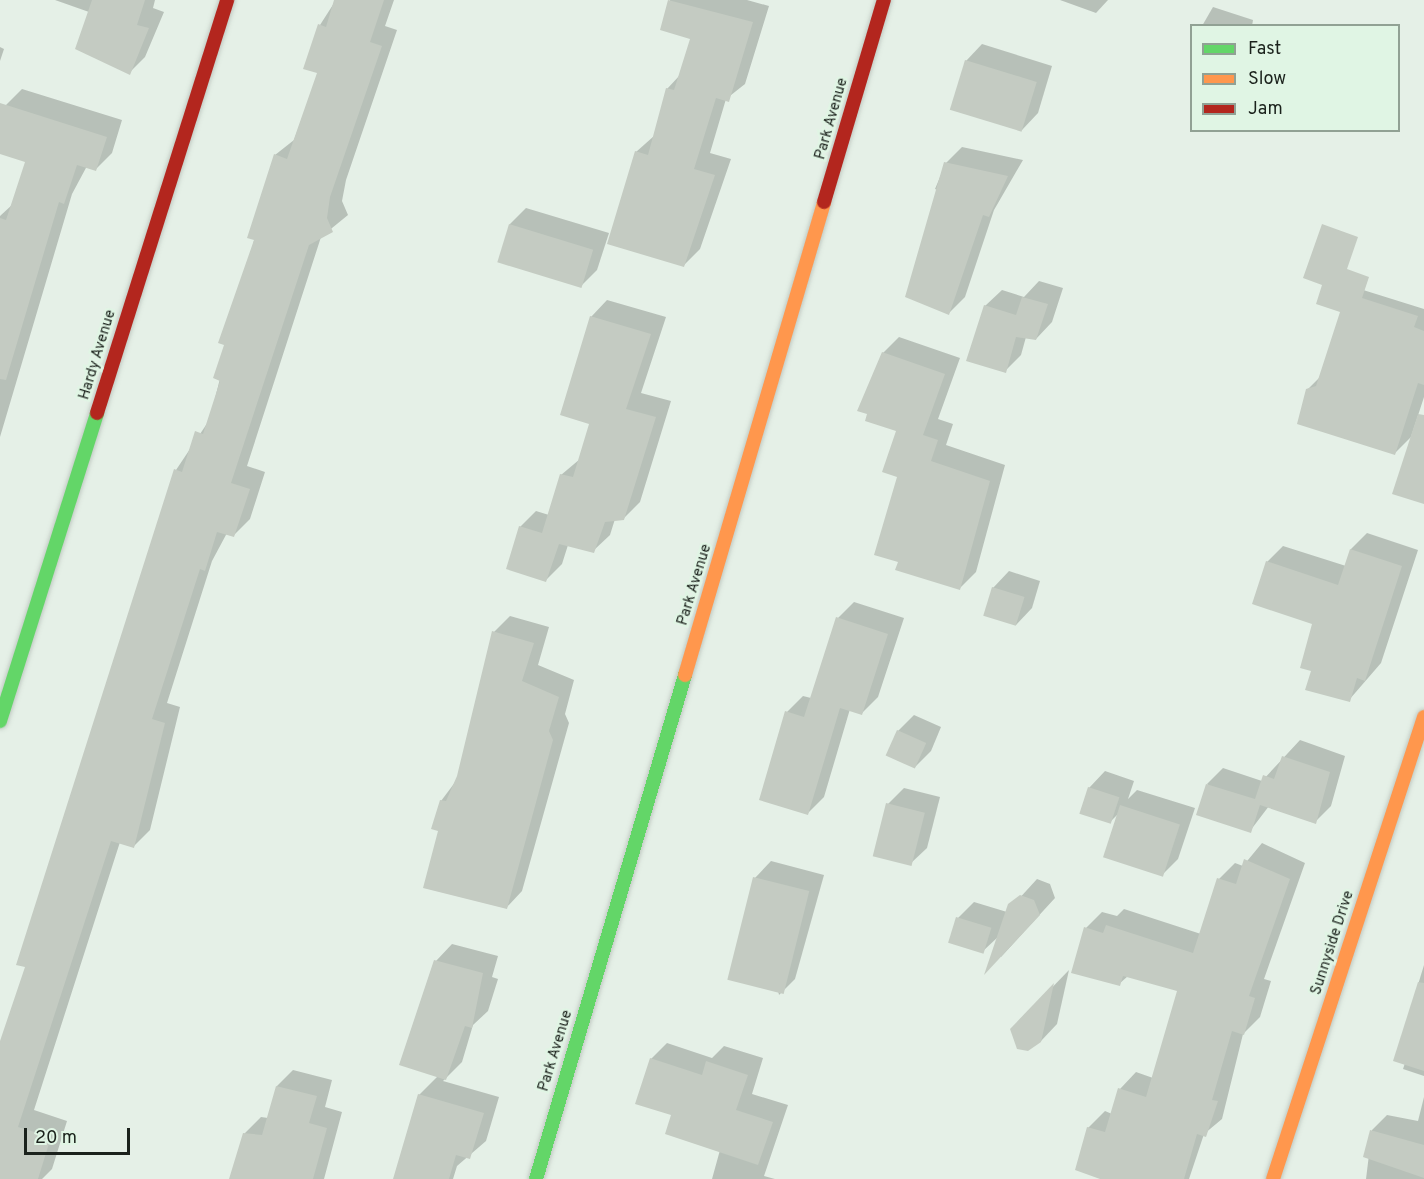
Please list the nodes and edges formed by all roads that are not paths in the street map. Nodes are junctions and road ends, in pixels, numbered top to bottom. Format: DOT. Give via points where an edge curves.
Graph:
graph roads {
  1 [pos="227,0"];
  2 [pos="884,0"];
  3 [pos="1424,717"];
  4 [pos="0,721"];
  5 [pos="536,1179"];
  6 [pos="1273,1179"];
  1 -- 4 [label="street, Hardy Avenue"];
  2 -- 5 [label="street, Park Avenue"];
  3 -- 6 [label="street, Sunnyside Drive"];
}
